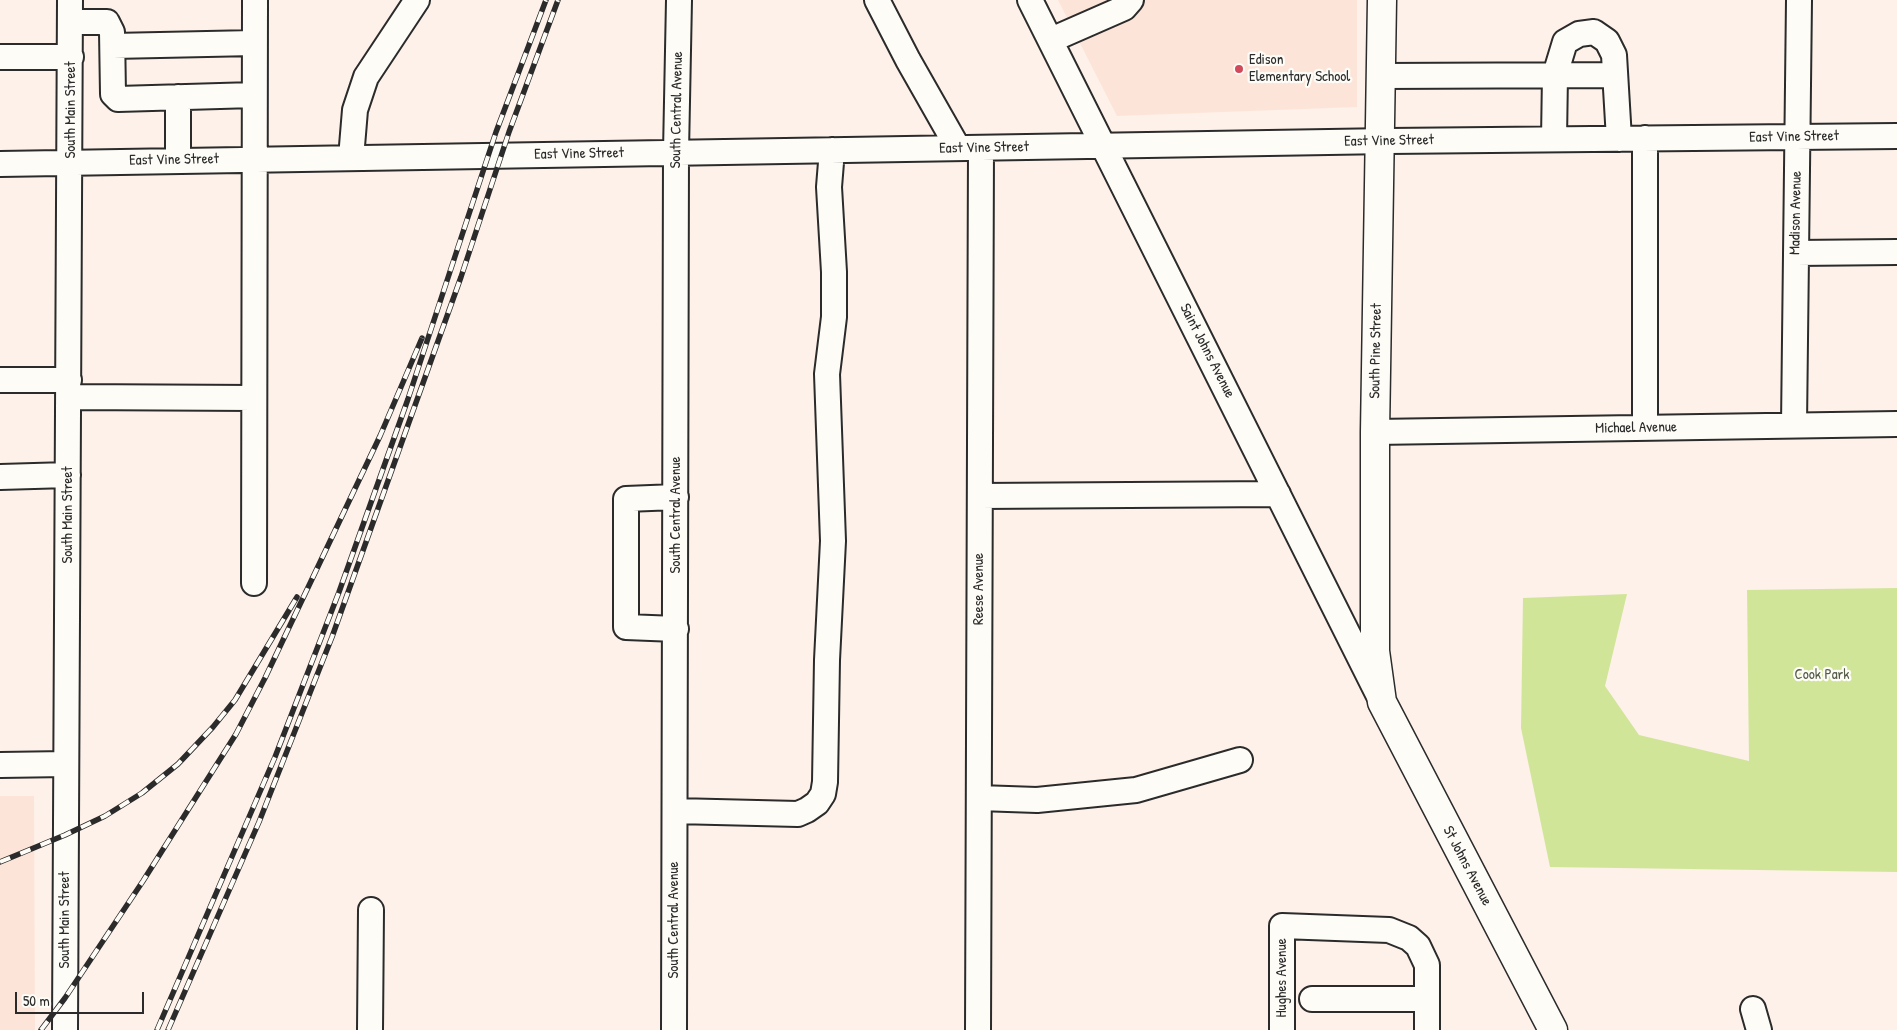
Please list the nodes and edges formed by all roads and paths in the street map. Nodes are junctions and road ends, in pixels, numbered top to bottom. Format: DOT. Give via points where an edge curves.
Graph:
graph roads {
  1 [pos="255,0"];
  2 [pos="417,0"];
  3 [pos="678,0"];
  4 [pos="877,0"];
  5 [pos="1030,0"];
  6 [pos="1382,0"];
  7 [pos="1799,0"];
  8 [pos="1128,3"];
  9 [pos="70,11"];
  10 [pos="1051,40"];
  11 [pos="254,43"];
  12 [pos="113,46"];
  13 [pos="0,57"];
  14 [pos="70,57"];
  15 [pos="1555,75"];
  16 [pos="1616,75"];
  17 [pos="1381,76"];
  18 [pos="254,95"];
  19 [pos="178,98"];
  20 [pos="1797,136"];
  21 [pos="1897,136"];
  22 [pos="1645,138"];
  23 [pos="1554,139"];
  24 [pos="1619,139"];
  25 [pos="1380,142"];
  26 [pos="1104,146"];
  27 [pos="969,148"];
  28 [pos="832,150"];
  29 [pos="676,152"];
  30 [pos="351,158"];
  31 [pos="253,159"];
  32 [pos="178,160"];
  33 [pos="70,162"];
  34 [pos="0,164"];
  35 [pos="1897,252"];
  36 [pos="1796,253"];
  37 [pos="0,380"];
  38 [pos="69,389"];
  39 [pos="254,398"];
  40 [pos="1897,424"];
  41 [pos="1794,426"];
  42 [pos="1645,428"];
  43 [pos="1375,432"];
  44 [pos="68,475"];
  45 [pos="0,476"];
  46 [pos="1278,494"];
  47 [pos="980,496"];
  48 [pos="676,497"];
  49 [pos="254,583"];
  50 [pos="676,629"];
  51 [pos="1382,702"];
  52 [pos="1240,760"];
  53 [pos="66,764"];
  54 [pos="0,765"];
  55 [pos="979,798"];
  56 [pos="675,811"];
  57 [pos="371,910"];
  58 [pos="1312,999"];
  59 [pos="1426,999"];
  60 [pos="65,1030"];
  61 [pos="370,1030"];
  62 [pos="674,1030"];
  63 [pos="978,1030"];
  64 [pos="1282,1030"];
  65 [pos="1427,1030"];
  66 [pos="1553,1030"];
  1 -- 11 [label="street"];
  2 -- 30 [label="street" via="366,77 355,110"];
  3 -- 29 [label="street, South Central Avenue"];
  4 -- 27 [label="street" via="908,60"];
  5 -- 10 [label="street, Saint Johns Avenue"];
  6 -- 17 [label="main road, South Pine Street"];
  7 -- 20 [label="street, Madison Avenue"];
  8 -- 10 [label="street"];
  9 -- 12 [label="street" via="107,22"];
  9 -- 14 [label="street, South Main Street"];
  10 -- 26 [label="street, Saint Johns Avenue"];
  11 -- 12 [label="street"];
  11 -- 18 [label="street"];
  12 -- 19 [label="street" via="114,94 118,99"];
  13 -- 14 [label="street"];
  14 -- 33 [label="street, South Main Street"];
  15 -- 16 [label="street"];
  15 -- 16 [label="street" via="1565,42 1579,34 1594,32 1607,41 1614,55"];
  15 -- 17 [label="street"];
  15 -- 23 [label="street"];
  16 -- 24 [label="street"];
  17 -- 25 [label="main road, South Pine Street"];
  18 -- 19 [label="street"];
  18 -- 31 [label="street"];
  19 -- 32 [label="street"];
  20 -- 21 [label="street, East Vine Street"];
  20 -- 22 [label="street, East Vine Street"];
  20 -- 36 [label="street, Madison Avenue"];
  22 -- 24 [label="street, East Vine Street"];
  22 -- 42 [label="street"];
  23 -- 24 [label="street, East Vine Street"];
  23 -- 25 [label="street, East Vine Street"];
  25 -- 26 [label="street, East Vine Street"];
  25 -- 43 [label="main road, South Pine Street"];
  26 -- 27 [label="street, East Vine Street"];
  26 -- 46 [label="street, Saint Johns Avenue"];
  27 -- 28 [label="street, East Vine Street"];
  27 -- 47 [label="street, Reese Avenue"];
  28 -- 29 [label="street, East Vine Street"];
  28 -- 56 [label="street" via="829,187 834,317 827,374 833,542 826,660 824,794 817,803 798,814"];
  29 -- 30 [label="street, East Vine Street"];
  29 -- 48 [label="street, South Central Avenue"];
  30 -- 31 [label="street, East Vine Street"];
  31 -- 32 [label="street, East Vine Street"];
  31 -- 39 [label="street"];
  32 -- 33 [label="street, East Vine Street"];
  33 -- 34 [label="street, East Vine Street"];
  33 -- 38 [label="street, South Main Street"];
  35 -- 36 [label="street"];
  36 -- 41 [label="street, Madison Avenue"];
  37 -- 38 [label="street"];
  38 -- 39 [label="street"];
  38 -- 44 [label="street, South Main Street"];
  39 -- 49 [label="street"];
  40 -- 41 [label="street, Michael Avenue"];
  41 -- 42 [label="street, Michael Avenue"];
  42 -- 43 [label="street, Michael Avenue"];
  43 -- 51 [label="main road, South Pine Street" via="1375,651"];
  44 -- 45 [label="street"];
  44 -- 53 [label="street, South Main Street"];
  46 -- 47 [label="street"];
  46 -- 51 [label="street, Saint Johns Avenue"];
  47 -- 55 [label="street, Reese Avenue"];
  48 -- 50 [label="street, South Central Avenue"];
  48 -- 50 [label="street" via="626,499 626,627"];
  50 -- 56 [label="street, South Central Avenue"];
  51 -- 66 [label="main road, St Johns Avenue"];
  52 -- 55 [label="street" via="1136,790 1037,800"];
  53 -- 54 [label="street"];
  53 -- 60 [label="street, South Main Street"];
  55 -- 63 [label="street, Reese Avenue"];
  56 -- 62 [label="street, South Central Avenue"];
  57 -- 61 [label="street"];
  58 -- 59 [label="street"];
  59 -- 64 [label="street, Hughes Avenue" via="1426,965 1418,946 1409,938 1390,930 1282,926"];
  59 -- 65 [label="street"];
}
